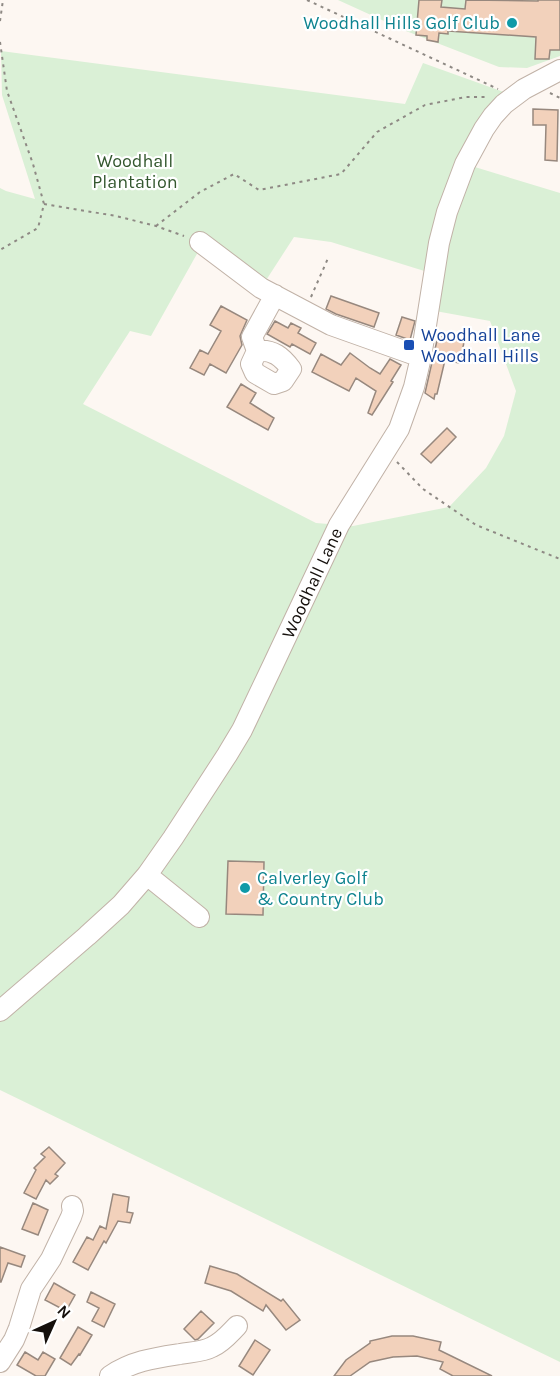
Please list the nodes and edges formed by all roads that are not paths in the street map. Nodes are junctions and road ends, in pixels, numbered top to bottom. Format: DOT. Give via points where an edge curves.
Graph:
graph roads {
  1 [pos="560,70"];
  2 [pos="201,242"];
  3 [pos="275,295"];
  4 [pos="257,351"];
  5 [pos="422,357"];
  6 [pos="147,875"];
  7 [pos="199,917"];
  8 [pos="0,1011"];
  9 [pos="72,1206"];
  10 [pos="237,1326"];
  11 [pos="0,1362"];
  12 [pos="110,1376"];
  1 -- 5 [label="street, Woodhall Lane" via="504,104 484,129 465,164 439,243"];
  2 -- 3 [label="street"];
  3 -- 4 [label="street" via="252,337"];
  3 -- 5 [label="street" via="331,325"];
  5 -- 6 [label="street, Woodhall Lane" via="399,429 339,525 242,730"];
  6 -- 7 [label="street"];
  6 -- 8 [label="street, Woodhall Lane" via="87,936"];
  9 -- 11 [label="street" via="71,1217 31,1289 14,1340"];
  10 -- 12 [label="street" via="211,1348 136,1362"];
}
